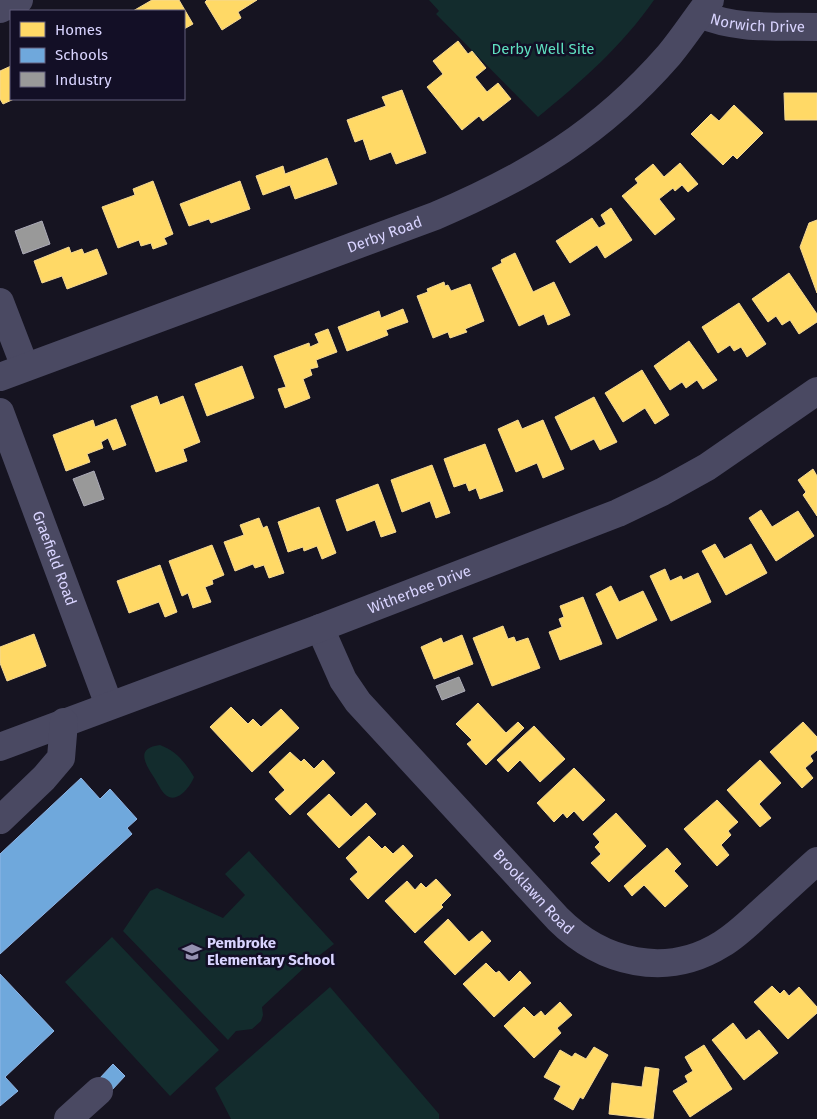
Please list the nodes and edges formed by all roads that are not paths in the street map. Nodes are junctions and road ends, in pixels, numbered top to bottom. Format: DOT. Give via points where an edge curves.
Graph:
graph roads {
  1 [pos="19,0"];
  2 [pos="705,7"];
  3 [pos="0,9"];
  4 [pos="817,27"];
  5 [pos="0,302"];
  6 [pos="25,367"];
  7 [pos="0,377"];
  8 [pos="817,391"];
  9 [pos="0,412"];
  10 [pos="320,628"];
  11 [pos="109,705"];
  12 [pos="64,722"];
  13 [pos="0,747"];
  14 [pos="0,820"];
  15 [pos="817,861"];
  16 [pos="99,1091"];
  17 [pos="68,1119"];
  1 -- 3 [label="street"];
  2 -- 4 [label="street, Norwich Drive" via="714,20 747,26"];
  2 -- 6 [label="street, Derby Road" via="668,56 612,112 568,147 502,187 400,230"];
  5 -- 6 [label="street"];
  6 -- 7 [label="street, Derby Road"];
  8 -- 10 [label="street, Witherbee Drive" via="707,467 654,496 563,536"];
  9 -- 11 [label="street, Graefield Road"];
  10 -- 11 [label="street, Witherbee Drive"];
  10 -- 15 [label="street, Brooklawn Road" via="343,680 358,702 558,919 600,950 637,962 661,963 706,953 742,928"];
  11 -- 12 [label="street, Witherbee Drive"];
  12 -- 13 [label="street, Witherbee Drive"];
  12 -- 14 [label="street" via="61,758"];
  16 -- 17 [label="street"];
}
